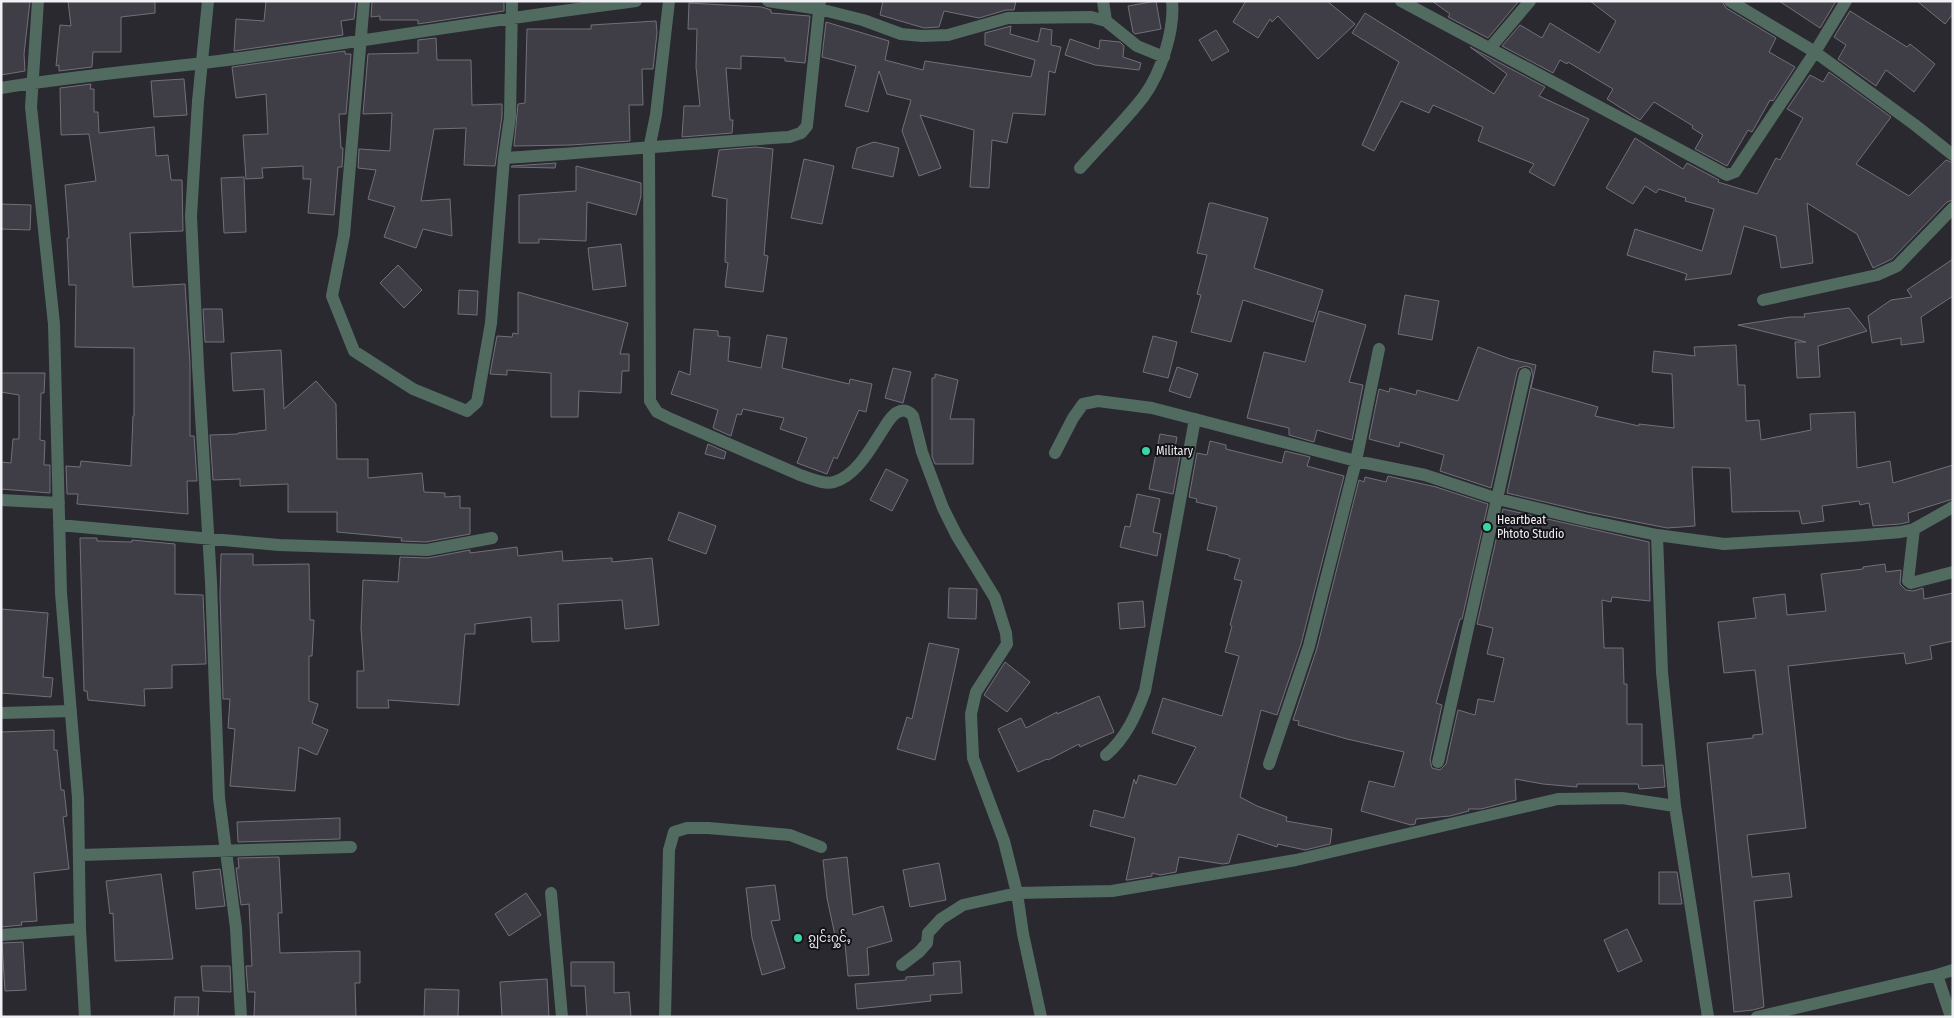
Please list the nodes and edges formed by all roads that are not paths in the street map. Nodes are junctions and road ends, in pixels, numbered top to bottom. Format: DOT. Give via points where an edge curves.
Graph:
graph roads {
  1 [pos="38,1"];
  2 [pos="208,1"];
  3 [pos="364,1"];
  4 [pos="512,1"];
  5 [pos="636,1"];
  6 [pos="669,1"];
  7 [pos="768,1"];
  8 [pos="1103,1"];
  9 [pos="1172,1"];
  10 [pos="1401,1"];
  11 [pos="1530,1"];
  12 [pos="1730,1"];
  13 [pos="1846,1"];
  14 [pos="820,5"];
  15 [pos="511,17"];
  16 [pos="1106,20"];
  17 [pos="361,40"];
  18 [pos="1490,48"];
  19 [pos="1815,52"];
  20 [pos="1164,57"];
  21 [pos="202,63"];
  22 [pos="32,83"];
  23 [pos="1,88"];
  24 [pos="649,149"];
  25 [pos="1953,155"];
  26 [pos="504,158"];
  27 [pos="1080,168"];
  28 [pos="1953,208"];
  29 [pos="1763,300"];
  30 [pos="1379,349"];
  31 [pos="1525,374"];
  32 [pos="1195,419"];
  33 [pos="1055,453"];
  34 [pos="1356,461"];
  35 [pos="1498,499"];
  36 [pos="1,500"];
  37 [pos="59,503"];
  38 [pos="1953,507"];
  39 [pos="60,525"];
  40 [pos="1914,529"];
  41 [pos="1657,535"];
  42 [pos="208,538"];
  43 [pos="492,538"];
  44 [pos="1953,572"];
  45 [pos="71,711"];
  46 [pos="1,712"];
  47 [pos="1106,755"];
  48 [pos="1438,762"];
  49 [pos="1269,764"];
  50 [pos="1675,806"];
  51 [pos="351,847"];
  52 [pos="821,848"];
  53 [pos="226,851"];
  54 [pos="80,854"];
  55 [pos="552,893"];
  56 [pos="1017,893"];
  57 [pos="80,930"];
  58 [pos="1,935"];
  59 [pos="902,965"];
  60 [pos="1953,970"];
  61 [pos="1937,975"];
  62 [pos="86,1017"];
  63 [pos="241,1017"];
  64 [pos="562,1017"];
  65 [pos="665,1017"];
  66 [pos="1041,1017"];
  67 [pos="1708,1017"];
  68 [pos="1757,1017"];
  69 [pos="1951,1017"];
  1 -- 22 [label="street"];
  2 -- 21 [label="street"];
  3 -- 17 [label="street"];
  4 -- 15 [label="street"];
  5 -- 15 [label="street"];
  6 -- 24 [label="street"];
  7 -- 14 [label="street"];
  8 -- 16 [label="street"];
  9 -- 20 [label="street" via="1174,16"];
  10 -- 18 [label="street"];
  11 -- 18 [label="street"];
  12 -- 19 [label="street"];
  13 -- 19 [label="street"];
  14 -- 16 [label="street" via="901,34 922,36 948,35 1008,18 1091,17"];
  14 -- 24 [label="street" via="807,126 801,133 790,137"];
  15 -- 17 [label="street"];
  15 -- 26 [label="street" via="510,117"];
  16 -- 20 [label="street" via="1137,46"];
  17 -- 21 [label="street"];
  17 -- 26 [label="street" via="344,235 332,296 354,351 413,389 467,410 477,402 491,323"];
  18 -- 19 [label="street" via="1727,175 1735,172"];
  19 -- 25 [label="street"];
  20 -- 27 [label="street" via="1145,94"];
  21 -- 22 [label="street"];
  21 -- 42 [label="street" via="191,216"];
  22 -- 23 [label="street"];
  22 -- 37 [label="street" via="31,107 54,324"];
  24 -- 26 [label="street"];
  24 -- 56 [label="street" via="650,401 657,412 820,482 834,482 845,476 864,458 891,417 898,412 905,410 913,416 942,508 995,598 1006,633 1007,644 976,692 971,714 973,758 1004,841"];
  28 -- 29 [label="street" via="1897,266 1877,276"];
  30 -- 34 [label="street"];
  31 -- 35 [label="street"];
  32 -- 33 [label="street" via="1152,408 1098,402 1083,404"];
  32 -- 34 [label="street"];
  32 -- 47 [label="street" via="1145,691 1119,744"];
  34 -- 35 [label="street" via="1424,475"];
  34 -- 49 [label="street" via="1309,646"];
  35 -- 41 [label="street"];
  35 -- 48 [label="street"];
  36 -- 37 [label="street"];
  37 -- 39 [label="street"];
  38 -- 40 [label="street"];
  39 -- 42 [label="street"];
  39 -- 45 [label="street" via="61,593"];
  40 -- 41 [label="street" via="1724,544"];
  40 -- 44 [label="street" via="1908,581 1911,583"];
  41 -- 50 [label="street" via="1662,672"];
  42 -- 43 [label="street" via="279,545 427,550"];
  42 -- 53 [label="street" via="219,798"];
  45 -- 46 [label="street"];
  45 -- 54 [label="street"];
  50 -- 56 [label="street" via="1622,798 1558,799 1296,860 1112,892"];
  50 -- 67 [label="street"];
  51 -- 53 [label="street"];
  52 -- 65 [label="street" via="790,835 708,828 674,832 669,850"];
  53 -- 54 [label="street"];
  53 -- 63 [label="street" via="236,928"];
  54 -- 57 [label="street"];
  55 -- 64 [label="street"];
  56 -- 59 [label="street" via="963,905 941,919 928,933 927,943"];
  56 -- 66 [label="street"];
  57 -- 58 [label="street"];
  57 -- 62 [label="street"];
  60 -- 61 [label="street"];
  61 -- 68 [label="street"];
  61 -- 69 [label="street"];
}
